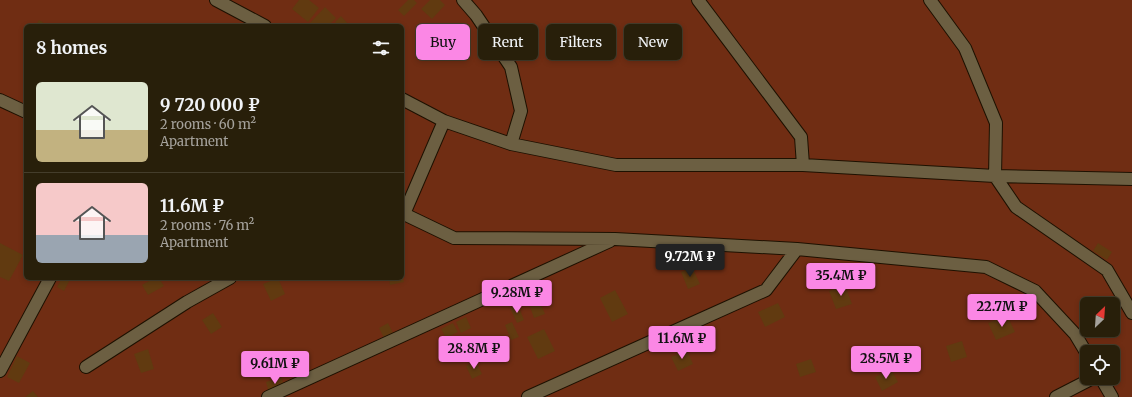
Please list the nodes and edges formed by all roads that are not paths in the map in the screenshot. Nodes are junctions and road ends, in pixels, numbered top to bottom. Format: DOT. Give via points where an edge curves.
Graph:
graph roads {
  1 [pos="216,0"];
  2 [pos="463,0"];
  3 [pos="698,0"];
  4 [pos="930,0"];
  5 [pos="261,24"];
  6 [pos="0,100"];
  7 [pos="404,100"];
  8 [pos="24,111"];
  9 [pos="444,121"];
  10 [pos="511,144"];
  11 [pos="803,165"];
  12 [pos="994,176"];
  13 [pos="1132,179"];
  14 [pos="404,211"];
  15 [pos="404,213"];
  16 [pos="615,239"];
  17 [pos="797,249"];
  18 [pos="49,280"];
  19 [pos="226,280"];
  20 [pos="1132,313"];
  21 [pos="1082,345"];
  22 [pos="86,367"];
  23 [pos="0,371"];
  24 [pos="1080,385"];
  25 [pos="1105,385"];
  26 [pos="268,397"];
  27 [pos="528,397"];
  28 [pos="1056,397"];
  29 [pos="1112,397"];
  1 -- 5 [label="street"];
  2 -- 10 [label="street" via="511,67 521,111"];
  3 -- 11 [label="street" via="800,137"];
  4 -- 12 [label="street" via="965,48 996,123"];
  6 -- 8 [label="street"];
  7 -- 9 [label="street"];
  9 -- 10 [label="street"];
  9 -- 14 [label="street"];
  10 -- 11 [label="street" via="616,165"];
  11 -- 12 [label="street"];
  12 -- 13 [label="street"];
  12 -- 20 [label="street" via="1016,207 1107,270"];
  15 -- 16 [label="street" via="454,238"];
  16 -- 17 [label="street"];
  16 -- 26 [label="street"];
  17 -- 21 [label="street" via="986,267 1035,291 1076,334"];
  17 -- 27 [label="street" via="766,290"];
  18 -- 23 [label="street"];
  19 -- 22 [label="street" via="187,302"];
  24 -- 28 [label="street"];
  25 -- 29 [label="street"];
}
